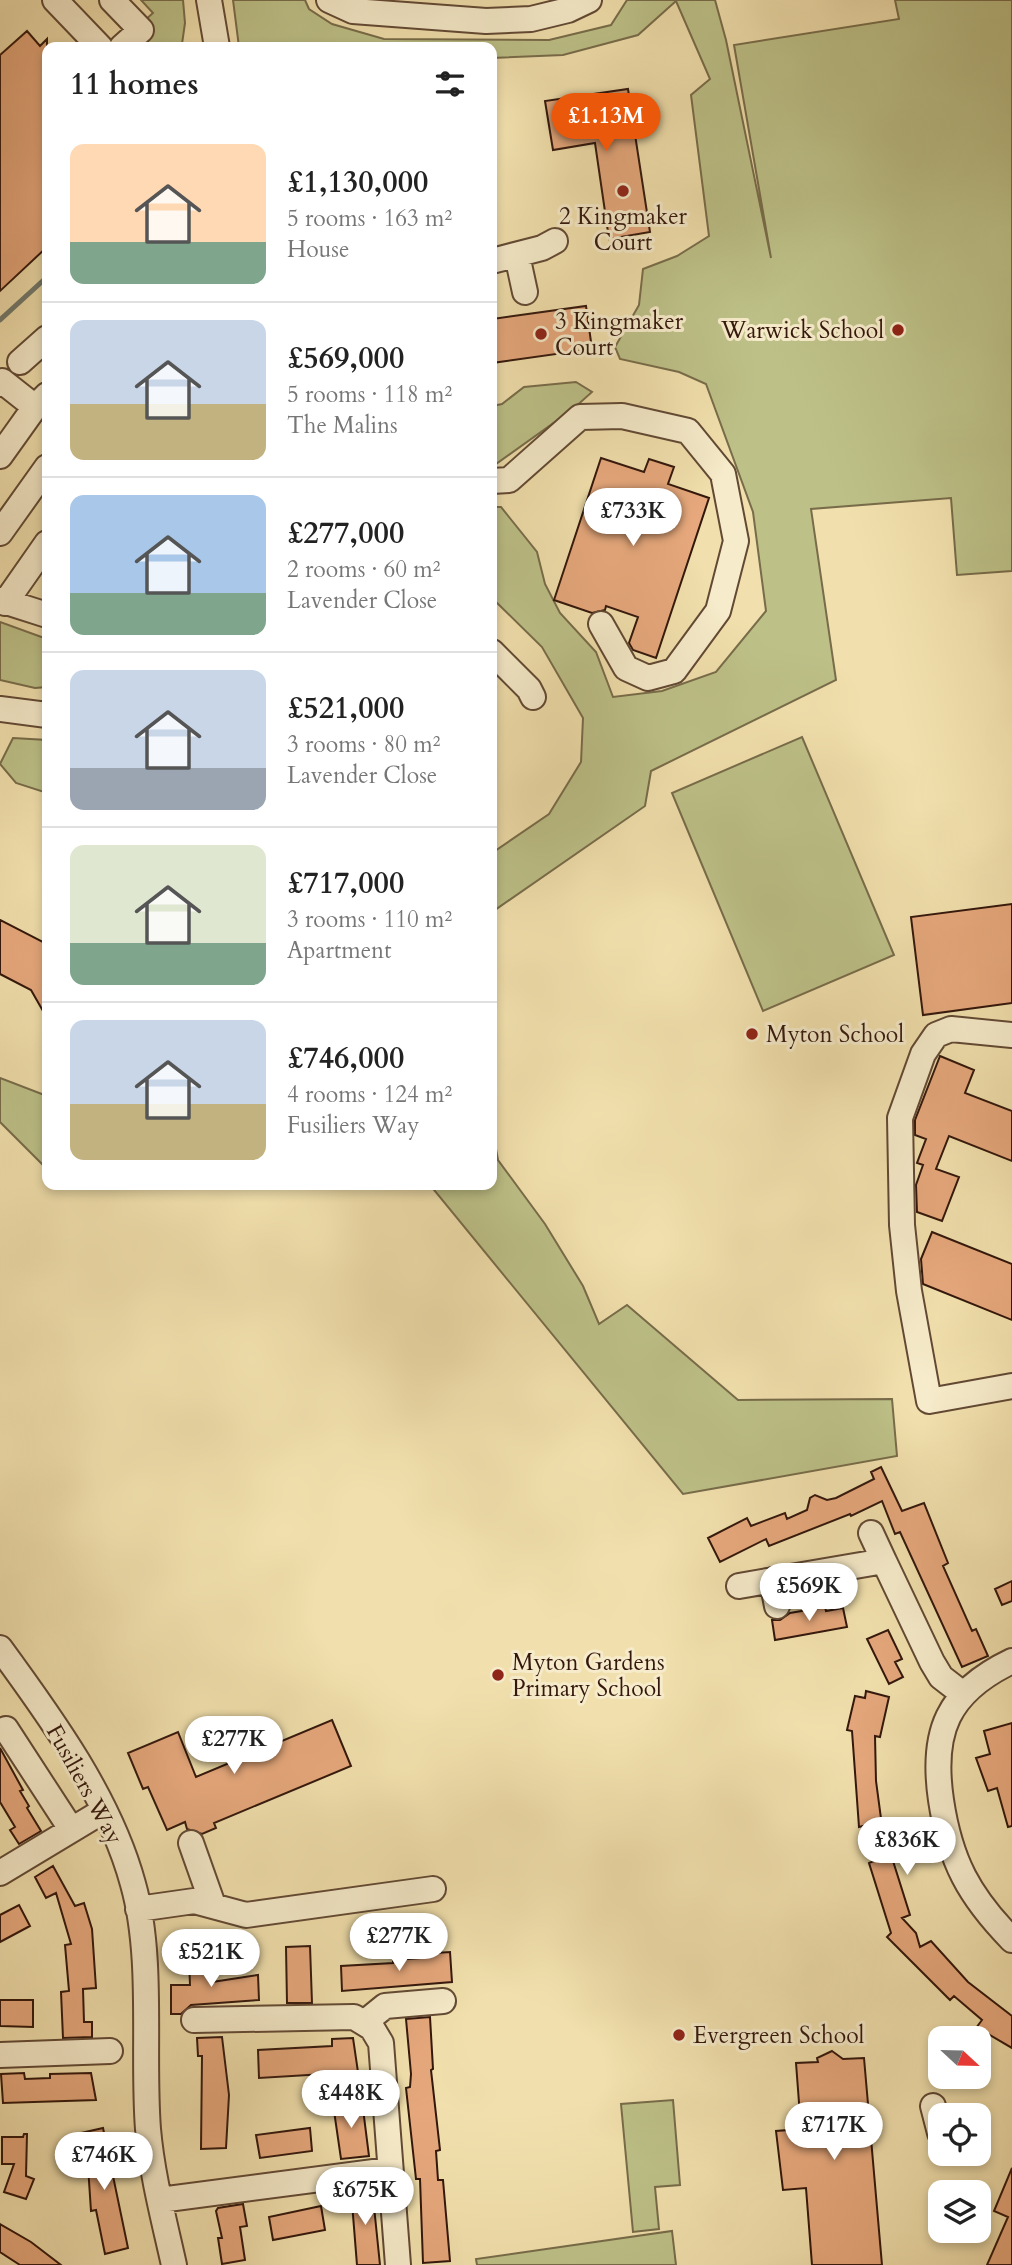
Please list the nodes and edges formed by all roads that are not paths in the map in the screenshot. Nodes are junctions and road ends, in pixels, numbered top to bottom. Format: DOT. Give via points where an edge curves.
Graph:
graph roads {
  1 [pos="55,0"];
  2 [pos="112,0"];
  3 [pos="209,0"];
  4 [pos="329,0"];
  5 [pos="589,0"];
  6 [pos="523,10"];
  7 [pos="95,42"];
  8 [pos="128,42"];
  9 [pos="216,42"];
  10 [pos="555,241"];
  11 [pos="517,255"];
  12 [pos="497,260"];
  13 [pos="525,292"];
  14 [pos="42,342"];
  15 [pos="20,362"];
  16 [pos="0,384"];
  17 [pos="41,401"];
  18 [pos="0,456"];
  19 [pos="42,474"];
  20 [pos="497,481"];
  21 [pos="0,533"];
  22 [pos="42,549"];
  23 [pos="2,601"];
  24 [pos="42,613"];
  25 [pos="601,624"];
  26 [pos="497,657"];
  27 [pos="533,697"];
  28 [pos="0,709"];
  29 [pos="42,714"];
  30 [pos="1012,1035"];
  31 [pos="1012,1386"];
  32 [pos="871,1533"];
  33 [pos="884,1562"];
  34 [pos="772,1580"];
  35 [pos="739,1586"];
  36 [pos="777,1606"];
  37 [pos="0,1648"];
  38 [pos="1012,1661"];
  39 [pos="963,1694"];
  40 [pos="6,1730"];
  41 [pos="103,1811"];
  42 [pos="71,1829"];
  43 [pos="191,1843"];
  44 [pos="0,1873"];
  45 [pos="433,1889"];
  46 [pos="213,1905"];
  47 [pos="138,1909"];
  48 [pos="1012,1940"];
  49 [pos="443,2001"];
  50 [pos="194,2020"];
  51 [pos="364,2023"];
  52 [pos="110,2052"];
  53 [pos="0,2055"];
  54 [pos="388,2170"];
  55 [pos="160,2200"];
  56 [pos="174,2265"];
  57 [pos="398,2265"];
  1 -- 7 [label="street"];
  2 -- 8 [label="street" via="141,30"];
  3 -- 9 [label="street"];
  4 -- 6 [label="street" via="353,11 486,21"];
  5 -- 6 [label="street" via="568,10"];
  10 -- 11 [label="street"];
  11 -- 12 [label="street"];
  11 -- 13 [label="street"];
  14 -- 15 [label="street"];
  16 -- 17 [label="street" via="2,381"];
  17 -- 18 [label="street"];
  19 -- 21 [label="street"];
  20 -- 25 [label="street" via="509,480 580,417 622,416 688,430 723,474 736,541 718,611 674,671 648,678 626,668"];
  22 -- 23 [label="street"];
  23 -- 24 [label="street"];
  26 -- 27 [label="street"];
  28 -- 29 [label="street"];
  30 -- 31 [label="street" via="951,1028 936,1035 923,1054 899,1132 909,1291 929,1401"];
  32 -- 33 [label="street"];
  33 -- 34 [label="street"];
  33 -- 39 [label="street" via="932,1662"];
  34 -- 35 [label="street"];
  34 -- 36 [label="street"];
  37 -- 41 [label="street, Fusiliers Way" via="63,1741"];
  38 -- 39 [label="street"];
  39 -- 48 [label="street" via="948,1717 937,1750 946,1830 954,1859 973,1896"];
  40 -- 42 [label="street"];
  41 -- 42 [label="street"];
  41 -- 47 [label="street, Fusiliers Way" via="125,1859"];
  42 -- 44 [label="street"];
  43 -- 46 [label="street"];
  45 -- 46 [label="street" via="246,1914"];
  46 -- 47 [label="street" via="194,1900"];
  47 -- 55 [label="street, Fusiliers Way" via="148,2129"];
  49 -- 51 [label="street" via="385,2006"];
  50 -- 51 [label="street" via="354,2017"];
  51 -- 54 [label="street" via="381,2043"];
  52 -- 53 [label="street"];
  54 -- 55 [label="street"];
  54 -- 57 [label="street"];
  55 -- 56 [label="street, Fusiliers Way"];
}
